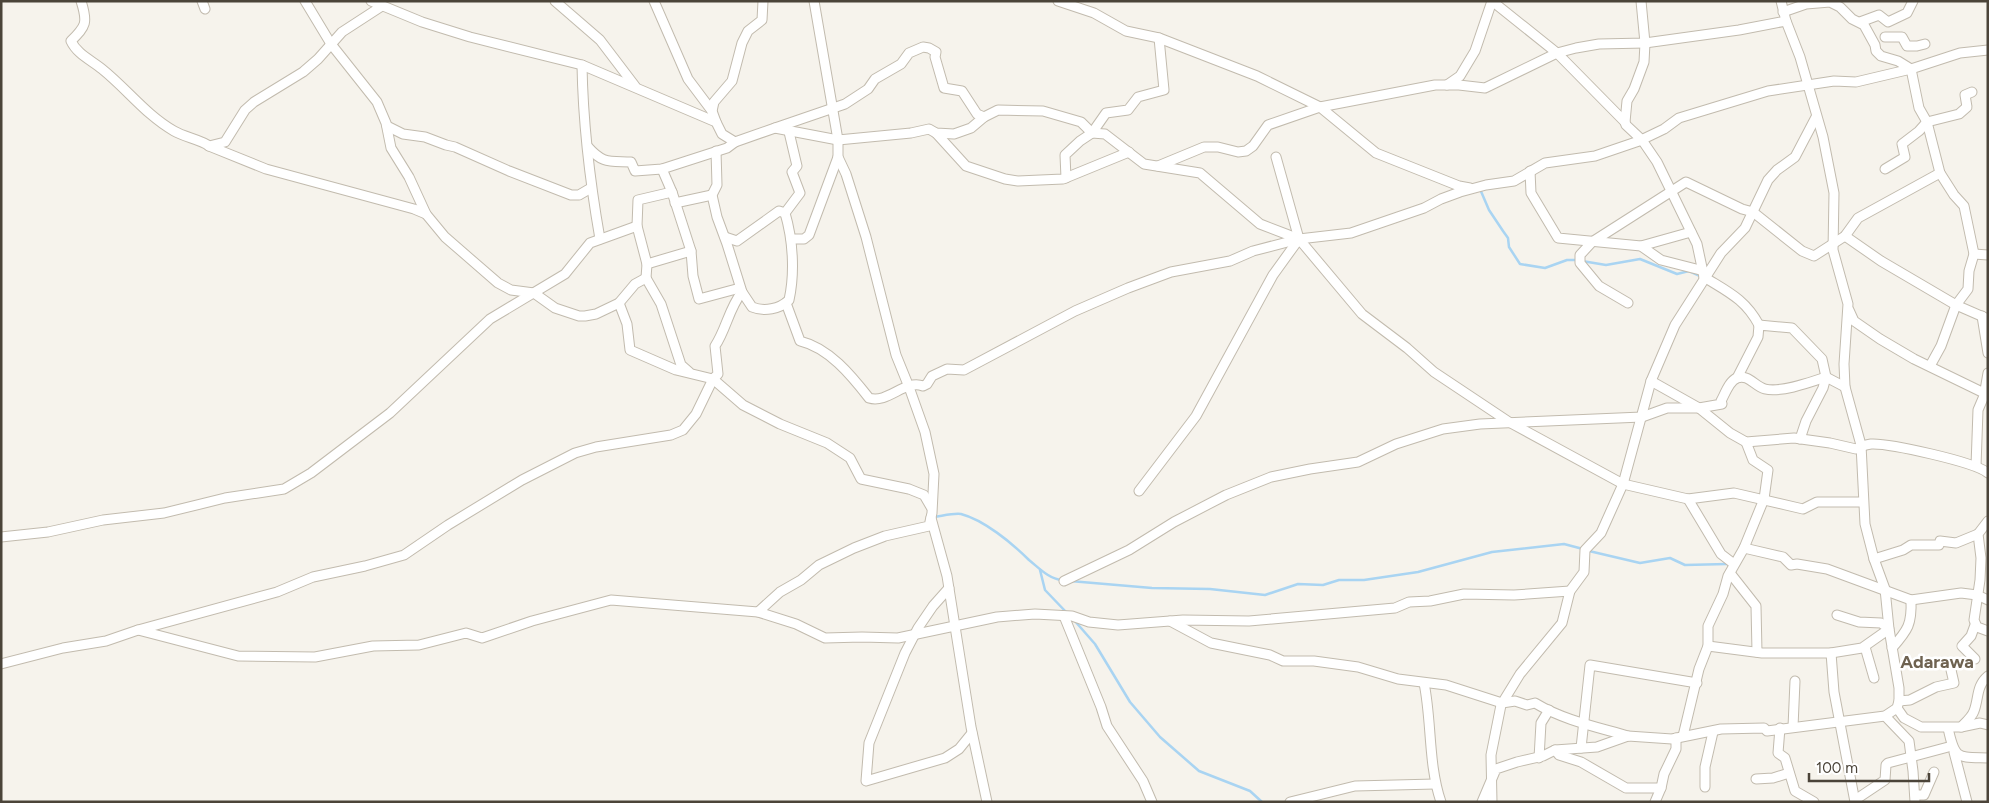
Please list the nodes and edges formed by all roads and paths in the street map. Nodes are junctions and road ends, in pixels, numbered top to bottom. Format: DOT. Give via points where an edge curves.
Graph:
graph roads {
  1 [pos="81,1"];
  2 [pos="305,1"];
  3 [pos="371,1"];
  4 [pos="555,1"];
  5 [pos="654,1"];
  6 [pos="763,1"];
  7 [pos="814,1"];
  8 [pos="1058,1"];
  9 [pos="1492,1"];
  10 [pos="1641,1"];
  11 [pos="1781,1"];
  12 [pos="1829,1"];
  13 [pos="1913,1"];
  14 [pos="382,6"];
  15 [pos="1784,16"];
  16 [pos="1860,22"];
  17 [pos="1159,38"];
  18 [pos="1885,38"];
  19 [pos="1645,43"];
  20 [pos="331,44"];
  21 [pos="1925,44"];
  22 [pos="1907,46"];
  23 [pos="1988,50"];
  24 [pos="1557,53"];
  25 [pos="1898,61"];
  26 [pos="582,65"];
  27 [pos="1911,69"];
  28 [pos="1808,84"];
  29 [pos="1447,85"];
  30 [pos="636,87"];
  31 [pos="1972,92"];
  32 [pos="1320,107"];
  33 [pos="832,110"];
  34 [pos="712,111"];
  35 [pos="984,117"];
  36 [pos="1816,117"];
  37 [pos="716,122"];
  38 [pos="1625,122"];
  39 [pos="1928,122"];
  40 [pos="387,126"];
  41 [pos="775,128"];
  42 [pos="789,132"];
  43 [pos="936,133"];
  44 [pos="1092,133"];
  45 [pos="838,140"];
  46 [pos="1642,140"];
  47 [pos="735,142"];
  48 [pos="209,146"];
  49 [pos="588,147"];
  50 [pos="716,151"];
  51 [pos="1129,152"];
  52 [pos="838,157"];
  53 [pos="1276,157"];
  54 [pos="1158,166"];
  55 [pos="662,169"];
  56 [pos="1885,169"];
  57 [pos="1530,171"];
  58 [pos="1940,173"];
  59 [pos="1066,178"];
  60 [pos="591,188"];
  61 [pos="1473,188"];
  62 [pos="1670,191"];
  63 [pos="672,192"];
  64 [pos="712,195"];
  65 [pos="674,203"];
  66 [pos="1753,212"];
  67 [pos="785,213"];
  68 [pos="426,214"];
  69 [pos="637,226"];
  70 [pos="1691,232"];
  71 [pos="1845,236"];
  72 [pos="725,237"];
  73 [pos="791,239"];
  74 [pos="1299,239"];
  75 [pos="600,240"];
  76 [pos="1592,242"];
  77 [pos="1832,244"];
  78 [pos="1641,246"];
  79 [pos="691,251"];
  80 [pos="1974,254"];
  81 [pos="1988,255"];
  82 [pos="647,264"];
  83 [pos="1704,274"];
  84 [pos="646,278"];
  85 [pos="741,290"];
  86 [pos="534,293"];
  87 [pos="619,303"];
  88 [pos="786,303"];
  89 [pos="1628,303"];
  90 [pos="1956,305"];
  91 [pos="1848,308"];
  92 [pos="1985,318"];
  93 [pos="1759,325"];
  94 [pos="1988,353"];
  95 [pos="1930,366"];
  96 [pos="1988,373"];
  97 [pos="694,376"];
  98 [pos="1826,377"];
  99 [pos="1737,378"];
  100 [pos="713,379"];
  101 [pos="1651,381"];
  102 [pos="910,386"];
  103 [pos="1845,387"];
  104 [pos="1984,393"];
  105 [pos="1699,408"];
  106 [pos="1642,417"];
  107 [pos="1509,422"];
  108 [pos="1800,439"];
  109 [pos="1746,442"];
  110 [pos="1861,446"];
  111 [pos="1976,466"];
  112 [pos="1988,473"];
  113 [pos="1623,484"];
  114 [pos="1139,491"];
  115 [pos="1688,499"];
  116 [pos="1764,499"];
  117 [pos="1863,502"];
  118 [pos="932,513"];
  119 [pos="1988,521"];
  120 [pos="1978,534"];
  121 [pos="1,536"];
  122 [pos="1744,548"];
  123 [pos="1874,559"];
  124 [pos="1734,564"];
  125 [pos="1730,573"];
  126 [pos="1064,581"];
  127 [pos="949,588"];
  128 [pos="1885,589"];
  129 [pos="1570,591"];
  130 [pos="1977,595"];
  131 [pos="1911,600"];
  132 [pos="1988,600"];
  133 [pos="758,612"];
  134 [pos="1837,615"];
  135 [pos="1064,616"];
  136 [pos="1170,621"];
  137 [pos="1975,625"];
  138 [pos="955,626"];
  139 [pos="1889,629"];
  140 [pos="138,630"];
  141 [pos="1988,630"];
  142 [pos="915,635"];
  143 [pos="1708,646"];
  144 [pos="1865,647"];
  145 [pos="1892,648"];
  146 [pos="1757,652"];
  147 [pos="1831,653"];
  148 [pos="1975,658"];
  149 [pos="1,664"];
  150 [pos="1951,670"];
  151 [pos="1988,676"];
  152 [pos="1874,678"];
  153 [pos="1795,681"];
  154 [pos="1424,682"];
  155 [pos="1697,683"];
  156 [pos="1502,703"];
  157 [pos="1898,704"];
  158 [pos="1549,710"];
  159 [pos="1885,716"];
  160 [pos="1839,722"];
  161 [pos="1584,724"];
  162 [pos="1988,725"];
  163 [pos="1793,727"];
  164 [pos="1961,727"];
  165 [pos="1780,728"];
  166 [pos="1948,728"];
  167 [pos="972,732"];
  168 [pos="1713,732"];
  169 [pos="1902,733"];
  170 [pos="1628,736"];
  171 [pos="1680,737"];
  172 [pos="1581,748"];
  173 [pos="1953,749"];
  174 [pos="1555,750"];
  175 [pos="1911,756"];
  176 [pos="1539,758"];
  177 [pos="1988,758"];
  178 [pos="1934,772"];
  179 [pos="1789,773"];
  180 [pos="1756,779"];
  181 [pos="1492,782"];
  182 [pos="1436,784"];
  183 [pos="1705,787"];
  184 [pos="1662,788"];
  185 [pos="1915,798"];
  186 [pos="1855,801"];
  187 [pos="987,802"];
  188 [pos="1152,802"];
  189 [pos="1290,802"];
  190 [pos="1441,802"];
  191 [pos="1482,802"];
  192 [pos="1492,802"];
  193 [pos="1655,802"];
  194 [pos="1814,802"];
  195 [pos="1967,802"];
  1 -- 48 [label="street" via="85,20 82,32 70,41 78,52 103,69 154,118 185,137"];
  2 -- 20 [label="street"];
  3 -- 14 [label="street"];
  4 -- 30 [label="street" via="604,44"];
  5 -- 34 [label="street" via="688,79"];
  6 -- 34 [label="street" via="762,20 748,31 733,79 715,99"];
  7 -- 33 [label="street"];
  8 -- 17 [label="street" via="1094,13 1126,31"];
  9 -- 24 [label="street"];
  9 -- 29 [label="street" via="1474,51 1460,76"];
  10 -- 19 [label="street"];
  11 -- 15 [label="street"];
  12 -- 15 [label="street" via="1806,4"];
  12 -- 16 [label="street"];
  13 -- 16 [label="street" via="1907,13 1888,22 1880,16"];
  14 -- 20 [label="street" via="347,28"];
  14 -- 26 [label="street" via="470,37"];
  15 -- 19 [label="street" via="1739,30"];
  15 -- 28 [label="street"];
  16 -- 25 [label="street" via="1876,45 1876,51"];
  17 -- 32 [label="street" via="1257,76"];
  17 -- 44 [label="street" via="1164,90 1138,97 1128,110 1106,113"];
  18 -- 22 [label="street" via="1902,37"];
  19 -- 24 [label="street" via="1585,46"];
  19 -- 38 [label="street" via="1644,62 1627,101"];
  20 -- 40 [label="street" via="373,95"];
  20 -- 48 [label="street" via="303,72 254,102 224,142"];
  21 -- 22 [label="street"];
  22 -- 25 [label="street"];
  23 -- 27 [label="street" via="1960,53"];
  24 -- 29 [label="street" via="1485,88"];
  24 -- 38 [label="street"];
  25 -- 27 [label="street"];
  26 -- 30 [label="street"];
  26 -- 49 [label="street"];
  27 -- 28 [label="street" via="1856,82"];
  27 -- 39 [label="street" via="1919,108"];
  28 -- 36 [label="street"];
  28 -- 46 [label="street" via="1768,91 1700,110 1679,118"];
  29 -- 32 [label="street"];
  30 -- 37 [label="street"];
  31 -- 39 [label="street" via="1965,95 1967,107 1959,114"];
  32 -- 54 [label="street" via="1268,125 1246,151 1204,147"];
  32 -- 61 [label="street" via="1376,153 1459,186"];
  33 -- 35 [label="street" via="856,98 875,79 901,64 909,53 923,47 936,52 944,88 962,91 976,114"];
  33 -- 41 [label="street"];
  33 -- 45 [label="street"];
  34 -- 37 [label="street"];
  35 -- 43 [label="street" via="962,132"];
  35 -- 44 [label="street" via="998,110 1043,111 1081,122"];
  36 -- 66 [label="street" via="1795,157 1768,180"];
  36 -- 77 [label="street" via="1834,193"];
  37 -- 47 [label="street" via="722,134"];
  38 -- 46 [label="street"];
  39 -- 56 [label="street" via="1902,144 1905,157"];
  39 -- 58 [label="street"];
  40 -- 60 [label="street" via="403,134 455,146 572,195"];
  40 -- 68 [label="street" via="391,148"];
  41 -- 42 [label="street"];
  41 -- 47 [label="street"];
  42 -- 45 [label="street"];
  42 -- 67 [label="street" via="797,166 792,172 800,193"];
  43 -- 45 [label="street" via="929,129"];
  43 -- 59 [label="street" via="963,164 976,170 1018,181"];
  44 -- 51 [label="street" via="1105,134"];
  44 -- 59 [label="street" via="1065,155"];
  45 -- 52 [label="street"];
  46 -- 57 [label="street" via="1597,155 1545,163"];
  46 -- 62 [label="street" via="1657,162"];
  47 -- 50 [label="street"];
  48 -- 68 [label="street" via="266,169"];
  49 -- 55 [label="street" via="605,161 631,162 634,170"];
  49 -- 60 [label="street"];
  50 -- 55 [label="street"];
  50 -- 64 [label="street" via="717,185"];
  51 -- 54 [label="street" via="1140,162"];
  51 -- 59 [label="street"];
  52 -- 73 [label="street" via="809,235 804,240"];
  52 -- 102 [label="street" via="866,237 896,355"];
  53 -- 74 [label="street"];
  54 -- 74 [label="street" via="1200,173 1258,223"];
  55 -- 63 [label="street"];
  57 -- 61 [label="street" via="1514,180"];
  57 -- 76 [label="street" via="1531,192 1558,238"];
  58 -- 71 [label="street" via="1858,218"];
  58 -- 80 [label="street" via="1964,206"];
  60 -- 75 [label="street"];
  61 -- 74 [label="street" via="1351,233"];
  62 -- 66 [label="street" via="1687,182"];
  62 -- 70 [label="street"];
  62 -- 76 [label="street"];
  63 -- 65 [label="street"];
  63 -- 69 [label="street" via="638,200"];
  64 -- 65 [label="street"];
  64 -- 72 [label="street"];
  65 -- 79 [label="street"];
  66 -- 77 [label="street" via="1802,251 1816,255"];
  66 -- 83 [label="street" via="1745,228"];
  67 -- 72 [label="street" via="779,211 737,241"];
  67 -- 73 [label="street"];
  68 -- 86 [label="street" via="445,238 504,287"];
  69 -- 75 [label="street"];
  69 -- 82 [label="street"];
  70 -- 78 [label="street"];
  70 -- 83 [label="street"];
  71 -- 77 [label="street"];
  71 -- 90 [label="street"];
  72 -- 85 [label="street"];
  73 -- 88 [label="street" via="791,288"];
  74 -- 102 [label="street" via="1253,251 1230,261 1171,272 1128,288 1072,312 964,370 947,370 932,376 925,386"];
  74 -- 107 [label="street" via="1362,314 1434,372"];
  74 -- 114 [label="street" via="1273,275 1196,416"];
  75 -- 86 [label="street" via="590,244 566,274"];
  76 -- 78 [label="street"];
  76 -- 89 [label="street" via="1580,255 1580,264 1599,286"];
  77 -- 91 [label="street"];
  78 -- 83 [label="street" via="1661,260"];
  79 -- 82 [label="street"];
  79 -- 85 [label="street" via="699,299"];
  80 -- 81 [label="street"];
  80 -- 90 [label="street" via="1968,290"];
  82 -- 84 [label="street"];
  83 -- 93 [label="street" via="1744,302"];
  83 -- 101 [label="street" via="1675,325"];
  84 -- 87 [label="street" via="635,284"];
  84 -- 97 [label="street" via="659,301 680,365"];
  85 -- 88 [label="street" via="754,308 764,310"];
  85 -- 100 [label="street" via="722,336 714,346 718,374"];
  86 -- 87 [label="street" via="555,308 579,316 596,314"];
  86 -- 121 [label="street" via="490,318 390,413 311,473 284,489 225,498 164,513 103,520 48,532"];
  87 -- 97 [label="street" via="627,324 630,350"];
  88 -- 102 [label="street" via="800,340 822,349 854,378 869,398 892,394"];
  90 -- 92 [label="street"];
  90 -- 95 [label="street"];
  91 -- 95 [label="street" via="1854,321"];
  91 -- 103 [label="street"];
  92 -- 94 [label="street"];
  93 -- 98 [label="street" via="1792,328 1822,360"];
  93 -- 99 [label="street" via="1758,337"];
  95 -- 104 [label="street"];
  96 -- 104 [label="street"];
  97 -- 100 [label="street"];
  98 -- 99 [label="street" via="1796,386 1765,389 1748,377"];
  98 -- 103 [label="street"];
  98 -- 108 [label="street"];
  99 -- 105 [label="street" via="1721,400 1722,404"];
  100 -- 118 [label="street" via="743,405 827,443 850,458 861,479 924,495"];
  100 -- 140 [label="street" via="696,414 683,430 575,453 522,480 404,555 313,577 277,592"];
  101 -- 105 [label="street"];
  101 -- 106 [label="street"];
  102 -- 118 [label="street" via="934,474"];
  103 -- 110 [label="street"];
  104 -- 111 [label="street" via="1978,410"];
  105 -- 106 [label="street" via="1667,408"];
  105 -- 109 [label="street"];
  106 -- 107 [label="street"];
  106 -- 113 [label="street"];
  107 -- 113 [label="street"];
  107 -- 126 [label="street" via="1443,430 1396,444 1358,462 1270,477 1226,495 1129,550"];
  108 -- 109 [label="street"];
  108 -- 110 [label="street" via="1856,449"];
  109 -- 116 [label="street" via="1753,460 1768,470"];
  110 -- 111 [label="street" via="1873,444 1910,450"];
  110 -- 117 [label="street"];
  111 -- 112 [label="street"];
  113 -- 115 [label="street"];
  113 -- 129 [label="street" via="1601,533 1585,550 1584,572"];
  115 -- 116 [label="street" via="1734,494"];
  115 -- 124 [label="street" via="1720,554"];
  116 -- 117 [label="street" via="1803,509 1817,502"];
  116 -- 122 [label="street"];
  117 -- 123 [label="street"];
  118 -- 127 [label="street"];
  118 -- 133 [label="street" via="929,526 885,536 819,565"];
  119 -- 120 [label="street"];
  120 -- 123 [label="street" via="1956,543 1940,541 1939,545 1911,546"];
  120 -- 130 [label="street" via="1981,558"];
  122 -- 124 [label="street"];
  122 -- 128 [label="street" via="1783,557 1791,565 1827,569"];
  123 -- 128 [label="street"];
  124 -- 125 [label="street"];
  125 -- 143 [label="street" via="1708,626"];
  125 -- 146 [label="street" via="1756,606"];
  127 -- 138 [label="street"];
  127 -- 142 [label="street"];
  128 -- 131 [label="street"];
  128 -- 139 [label="street"];
  129 -- 136 [label="street" via="1464,594 1409,602 1395,608 1249,621"];
  129 -- 156 [label="street" via="1562,622 1520,674"];
  130 -- 131 [label="street" via="1961,593"];
  130 -- 132 [label="street"];
  130 -- 137 [label="street"];
  131 -- 145 [label="street" via="1909,627"];
  133 -- 140 [label="street" via="611,600 482,638 466,633 419,645 373,646 315,657 238,656"];
  133 -- 142 [label="street" via="796,624 825,638"];
  134 -- 139 [label="street" via="1859,622 1881,623"];
  135 -- 136 [label="street" via="1118,625"];
  135 -- 138 [label="street" via="1035,614"];
  135 -- 188 [label="street" via="1107,726"];
  136 -- 154 [label="street" via="1211,643 1284,661 1350,666 1398,679"];
  137 -- 141 [label="street"];
  137 -- 148 [label="street" via="1962,646"];
  138 -- 142 [label="street"];
  138 -- 167 [label="street"];
  139 -- 144 [label="street"];
  139 -- 145 [label="street"];
  140 -- 149 [label="street" via="106,641"];
  142 -- 167 [label="street" via="869,743 866,781 945,758 959,749"];
  143 -- 146 [label="street"];
  143 -- 155 [label="street"];
  144 -- 147 [label="street"];
  144 -- 152 [label="street"];
  145 -- 157 [label="street" via="1899,688"];
  146 -- 147 [label="street"];
  147 -- 160 [label="street"];
  150 -- 157 [label="street" via="1954,683 1936,687"];
  151 -- 164 [label="street" via="1978,690 1969,720"];
  153 -- 163 [label="street"];
  154 -- 156 [label="street" via="1446,685"];
  154 -- 182 [label="street"];
  155 -- 161 [label="street" via="1590,665"];
  155 -- 171 [label="street"];
  156 -- 158 [label="street" via="1516,700 1527,705 1535,702"];
  156 -- 181 [label="street" via="1491,755"];
  157 -- 159 [label="street"];
  157 -- 166 [label="street" via="1904,718 1922,727"];
  157 -- 169 [label="street"];
  158 -- 161 [label="street"];
  158 -- 176 [label="street" via="1541,723"];
  159 -- 160 [label="street"];
  159 -- 169 [label="street"];
  160 -- 163 [label="street"];
  160 -- 186 [label="street"];
  161 -- 170 [label="street"];
  161 -- 172 [label="street"];
  162 -- 164 [label="street"];
  163 -- 165 [label="street"];
  164 -- 166 [label="street"];
  165 -- 168 [label="street" via="1767,731 1764,728 1721,729"];
  165 -- 179 [label="street" via="1778,753 1785,758"];
  166 -- 173 [label="street"];
  167 -- 187 [label="street"];
  168 -- 171 [label="street"];
  168 -- 183 [label="street" via="1705,767"];
  169 -- 175 [label="street" via="1909,741"];
  170 -- 171 [label="street"];
  170 -- 172 [label="street"];
  171 -- 184 [label="street" via="1664,774"];
  172 -- 174 [label="street"];
  173 -- 175 [label="street"];
  173 -- 177 [label="street" via="1967,758"];
  173 -- 195 [label="street"];
  174 -- 176 [label="street"];
  174 -- 184 [label="street" via="1626,788"];
  175 -- 185 [label="street"];
  175 -- 186 [label="street" via="1888,763 1885,780"];
  176 -- 181 [label="street" via="1496,769"];
  178 -- 185 [label="street" via="1924,795"];
  179 -- 180 [label="street"];
  179 -- 194 [label="street" via="1795,791"];
  181 -- 191 [label="street"];
  181 -- 192 [label="street"];
  182 -- 189 [label="street" via="1356,786"];
  182 -- 190 [label="street"];
  184 -- 193 [label="street"];
}
